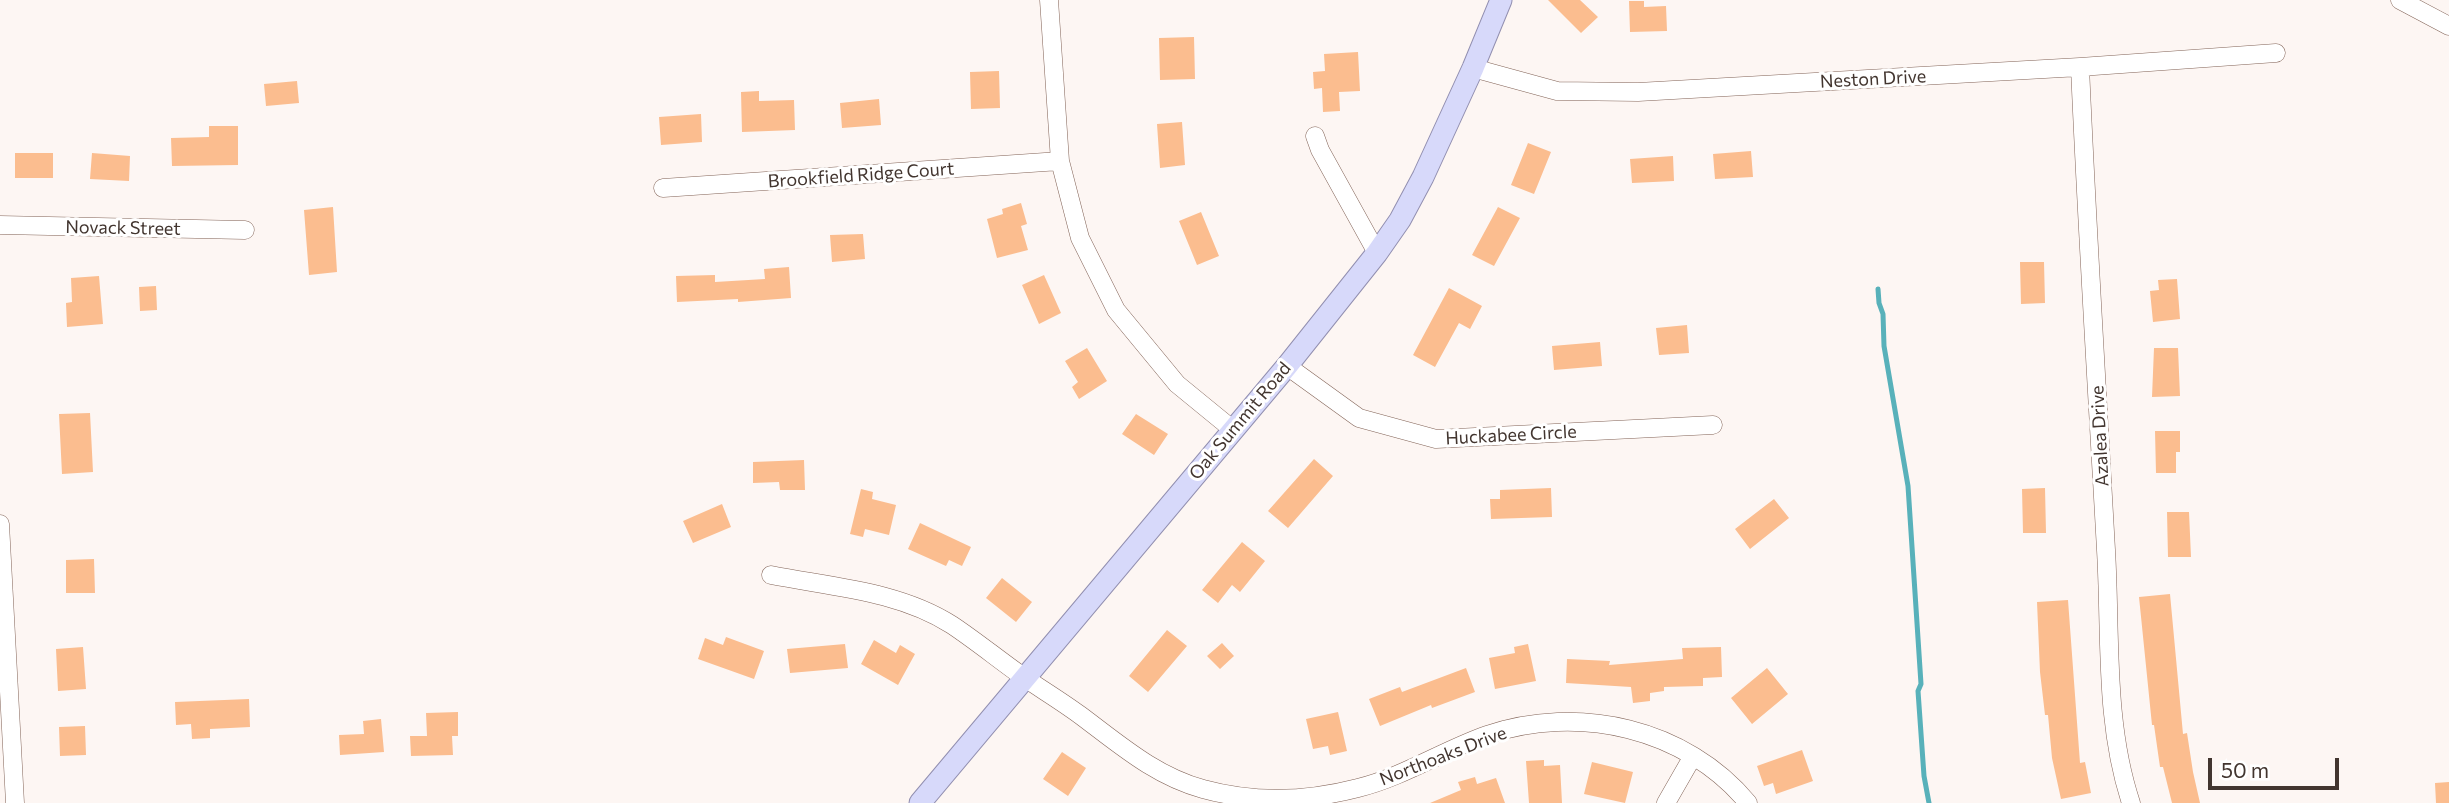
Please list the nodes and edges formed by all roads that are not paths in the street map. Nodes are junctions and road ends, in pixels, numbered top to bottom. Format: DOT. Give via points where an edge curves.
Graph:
graph roads {
  1 [pos="1049,0"];
  2 [pos="1501,0"];
  3 [pos="2400,0"];
  4 [pos="2449,26"];
  5 [pos="2276,53"];
  6 [pos="2080,67"];
  7 [pos="1473,68"];
  8 [pos="1315,136"];
  9 [pos="1060,161"];
  10 [pos="663,188"];
  11 [pos="0,225"];
  12 [pos="246,230"];
  13 [pos="1377,253"];
  14 [pos="1287,366"];
  15 [pos="1713,425"];
  16 [pos="1232,429"];
  17 [pos="0,524"];
  18 [pos="771,575"];
  19 [pos="1024,678"];
  20 [pos="1693,756"];
  21 [pos="15,803"];
  22 [pos="920,803"];
  23 [pos="1666,803"];
  24 [pos="1748,803"];
  25 [pos="2131,803"];
  1 -- 9 [label="street"];
  2 -- 7 [label="main road, Oak Summit Road"];
  3 -- 4 [label="street"];
  5 -- 6 [label="street, Neston Drive"];
  6 -- 7 [label="street, Neston Drive" via="1638,92 1557,91"];
  6 -- 25 [label="street, Azalea Drive" via="2112,687 2117,746"];
  7 -- 13 [label="main road, Oak Summit Road" via="1423,177"];
  8 -- 13 [label="street"];
  9 -- 10 [label="street, Brookfield Ridge Court"];
  9 -- 16 [label="street" via="1080,238 1116,310 1177,384"];
  11 -- 12 [label="street, Novack Street"];
  13 -- 14 [label="main road, Oak Summit Road"];
  14 -- 15 [label="street, Huckabee Circle" via="1359,418 1436,439"];
  14 -- 16 [label="main road, Oak Summit Road"];
  16 -- 19 [label="main road, Oak Summit Road"];
  17 -- 21 [label="street"];
  18 -- 19 [label="street, Northoaks Drive" via="903,601 951,624"];
  19 -- 20 [label="street, Northoaks Drive" via="1140,761 1201,789 1234,796 1324,796 1361,788 1487,735 1542,723 1611,725"];
  19 -- 22 [label="main road, Oak Summit Road"];
  20 -- 23 [label="street"];
  20 -- 24 [label="street, Northoaks Drive"];
}
